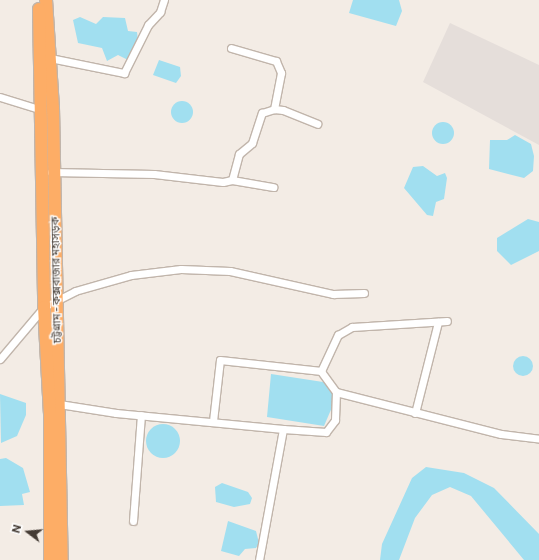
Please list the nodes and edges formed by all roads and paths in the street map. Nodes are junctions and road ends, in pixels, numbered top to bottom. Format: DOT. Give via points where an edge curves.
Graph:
graph roads {
  1 [pos="38,0"];
  2 [pos="46,0"];
  3 [pos="164,0"];
  4 [pos="231,48"];
  5 [pos="50,58"];
  6 [pos="0,97"];
  7 [pos="274,109"];
  8 [pos="42,110"];
  9 [pos="317,124"];
  10 [pos="48,172"];
  11 [pos="232,180"];
  12 [pos="273,187"];
  13 [pos="364,293"];
  14 [pos="56,301"];
  15 [pos="44,307"];
  16 [pos="446,321"];
  17 [pos="438,322"];
  18 [pos="0,359"];
  19 [pos="322,370"];
  20 [pos="336,392"];
  21 [pos="59,404"];
  22 [pos="415,413"];
  23 [pos="141,415"];
  24 [pos="213,421"];
  25 [pos="283,429"];
  26 [pos="539,439"];
  27 [pos="133,521"];
  28 [pos="50,560"];
  29 [pos="62,560"];
  30 [pos="259,560"];
  1 -- 8 [label="highway, চট্টগ্রাম - কক্সবাজার মহাসড়ক"];
  2 -- 5 [label="highway, চট্টগ্রাম - কক্সবাজার মহাসড়ক"];
  3 -- 5 [label="street" via="160,12 148,25 124,73"];
  4 -- 7 [label="street" via="276,61 281,73"];
  5 -- 10 [label="highway, চট্টগ্রাম - কক্সবাজার মহাসড়ক"];
  6 -- 8 [label="street"];
  7 -- 9 [label="street"];
  7 -- 11 [label="street" via="262,113 252,143 239,154"];
  8 -- 10 [label="highway, চট্টগ্রাম - কক্সবাজার মহাসড়ক"];
  10 -- 11 [label="street"];
  10 -- 14 [label="highway, চট্টগ্রাম - কক্সবাজার মহাসড়ক"];
  10 -- 15 [label="highway, চট্টগ্রাম - কক্সবাজার মহাসড়ক"];
  11 -- 12 [label="street"];
  13 -- 14 [label="street" via="333,294 230,271 181,269 107,281"];
  14 -- 15 [label="street"];
  14 -- 21 [label="highway, চট্টগ্রাম - কক্সবাজার মহাসড়ক"];
  15 -- 18 [label="street"];
  15 -- 28 [label="highway, চট্টগ্রাম - কক্সবাজার মহাসড়ক" via="50,421"];
  16 -- 17 [label="street"];
  17 -- 19 [label="street" via="364,324 345,330 338,335"];
  17 -- 22 [label="street"];
  19 -- 20 [label="street"];
  19 -- 24 [label="street" via="220,360"];
  20 -- 22 [label="street"];
  20 -- 25 [label="street" via="336,420 326,432"];
  21 -- 23 [label="street"];
  21 -- 29 [label="highway, চট্টগ্রাম - কক্সবাজার মহাসড়ক"];
  22 -- 26 [label="street" via="501,434"];
  23 -- 24 [label="street"];
  23 -- 27 [label="street"];
  24 -- 25 [label="street"];
  25 -- 30 [label="street"];
}
